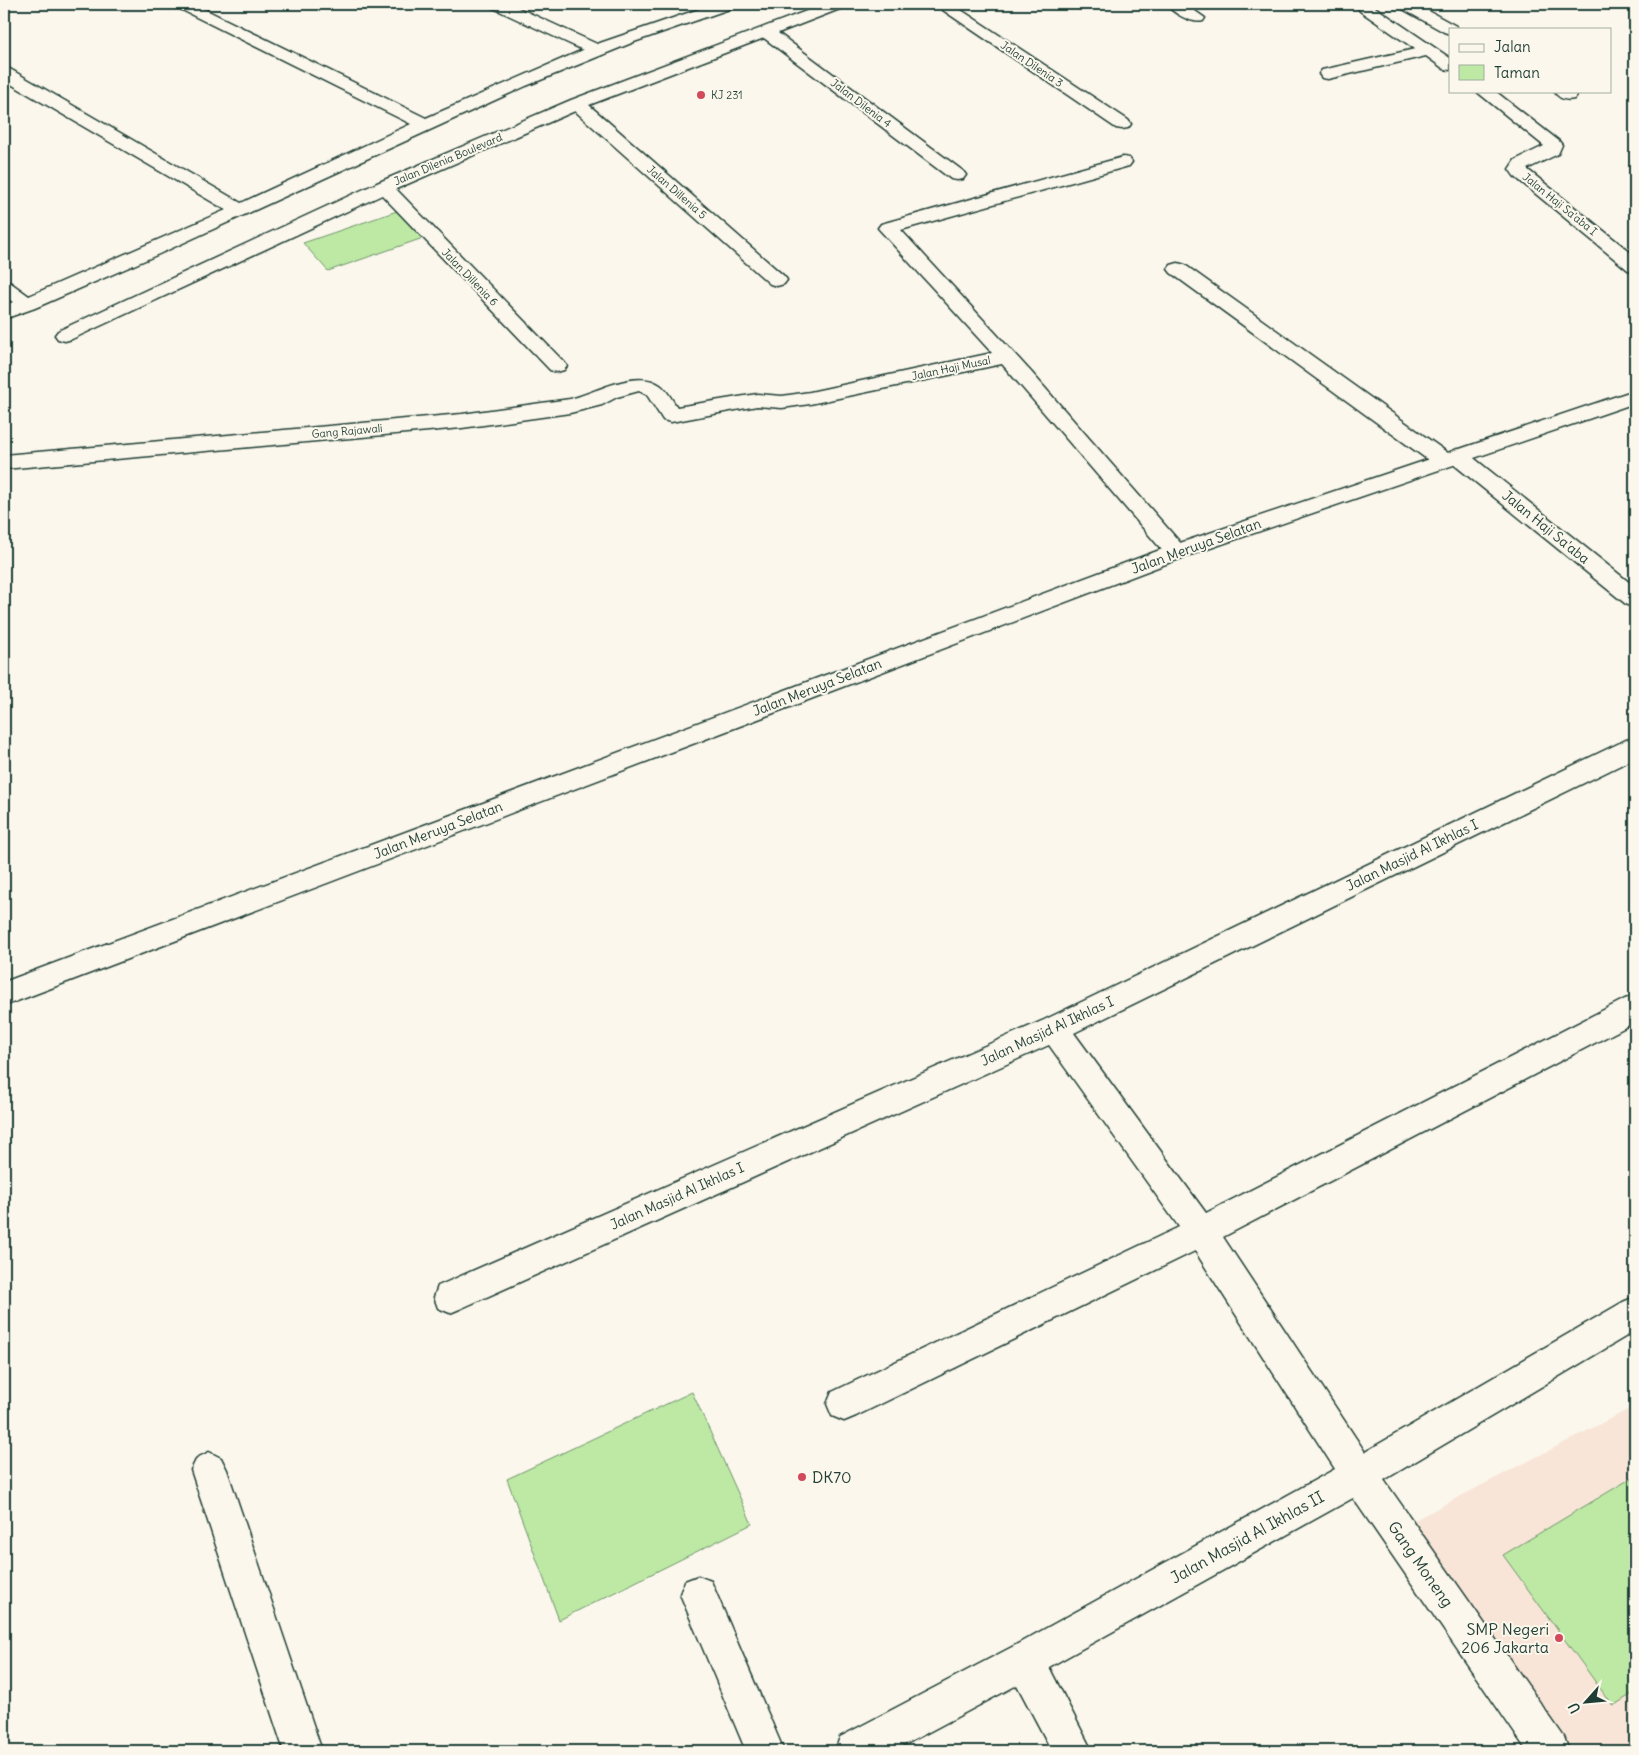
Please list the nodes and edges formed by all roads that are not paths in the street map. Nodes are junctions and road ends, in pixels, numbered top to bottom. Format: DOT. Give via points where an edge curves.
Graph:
graph roads {
  1 [pos="182,4"];
  2 [pos="497,4"];
  3 [pos="729,4"];
  4 [pos="839,4"];
  5 [pos="942,4"];
  6 [pos="1174,4"];
  7 [pos="1405,4"];
  8 [pos="1366,8"];
  9 [pos="1197,18"];
  10 [pos="1449,28"];
  11 [pos="765,31"];
  12 [pos="596,50"];
  13 [pos="1430,50"];
  14 [pos="1449,64"];
  15 [pos="4,73"];
  16 [pos="1328,74"];
  17 [pos="1485,92"];
  18 [pos="577,104"];
  19 [pos="1122,124"];
  20 [pos="426,125"];
  21 [pos="1123,162"];
  22 [pos="957,175"];
  23 [pos="384,187"];
  24 [pos="240,210"];
  25 [pos="1635,266"];
  26 [pos="1178,269"];
  27 [pos="777,280"];
  28 [pos="4,287"];
  29 [pos="28,304"];
  30 [pos="4,313"];
  31 [pos="65,335"];
  32 [pos="1005,357"];
  33 [pos="557,366"];
  34 [pos="1635,396"];
  35 [pos="672,415"];
  36 [pos="1450,458"];
  37 [pos="4,462"];
  38 [pos="1176,552"];
  39 [pos="1635,599"];
  40 [pos="1635,747"];
  41 [pos="4,994"];
  42 [pos="1635,1008"];
  43 [pos="1054,1029"];
  44 [pos="1201,1232"];
  45 [pos="450,1296"];
  46 [pos="1635,1313"];
  47 [pos="844,1404"];
  48 [pos="209,1470"];
  49 [pos="1359,1475"];
  50 [pos="698,1594"];
  51 [pos="1025,1660"];
  52 [pos="303,1751"];
  53 [pos="765,1751"];
  54 [pos="854,1751"];
  55 [pos="1073,1751"];
  56 [pos="1550,1751"];
  1 -- 20 [label="street"];
  2 -- 12 [label="street"];
  3 -- 12 [label="street"];
  4 -- 11 [label="street, Jalan Dilenia Boulevard"];
  5 -- 19 [label="street, Jalan Dilenia 3"];
  6 -- 9 [label="street"];
  7 -- 10 [label="street"];
  8 -- 13 [label="street"];
  11 -- 18 [label="street, Jalan Dilenia Boulevard"];
  11 -- 22 [label="street, Jalan Dilenia 4"];
  12 -- 20 [label="street"];
  13 -- 14 [label="street"];
  13 -- 16 [label="street"];
  15 -- 24 [label="street"];
  17 -- 25 [label="street, Jalan Haji Sa'aba I" via="1553,145 1552,150 1521,164 1520,172"];
  18 -- 23 [label="street, Jalan Dilenia Boulevard"];
  18 -- 27 [label="street, Jalan Dillenia 5"];
  20 -- 24 [label="street"];
  21 -- 32 [label="street" via="888,228"];
  23 -- 31 [label="street, Jalan Dilenia Boulevard"];
  23 -- 33 [label="street, Jalan Dillenia 6"];
  24 -- 29 [label="street"];
  26 -- 36 [label="street, Jalan Haji Sa'aba"];
  28 -- 29 [label="street"];
  29 -- 30 [label="street"];
  32 -- 35 [label="street, Jalan Haji Musal" via="810,398 782,402 758,400"];
  32 -- 38 [label="street, Jalan Haji Musal"];
  34 -- 36 [label="street, Jalan Meruya Selatan"];
  35 -- 37 [label="street, Gang Rajawali" via="655,391 639,385 570,406 462,421"];
  36 -- 38 [label="street, Jalan Meruya Selatan"];
  36 -- 39 [label="street, Jalan Haji Sa'aba"];
  38 -- 41 [label="street, Jalan Meruya Selatan"];
  40 -- 43 [label="street, Jalan Masjid Al Ikhlas I"];
  42 -- 44 [label="street"];
  43 -- 44 [label="street, Gang Moneng"];
  43 -- 45 [label="street, Jalan Masjid Al Ikhlas I"];
  44 -- 47 [label="street"];
  44 -- 49 [label="street, Gang Moneng"];
  46 -- 49 [label="street, Jalan Masjid Al Ikhlas II"];
  48 -- 52 [label="street"];
  49 -- 51 [label="street, Jalan Masjid Al Ikhlas II"];
  49 -- 56 [label="street, Gang Moneng"];
  50 -- 53 [label="street"];
  51 -- 54 [label="street, Jalan Masjid Al Ikhlas II"];
  51 -- 55 [label="street"];
}
